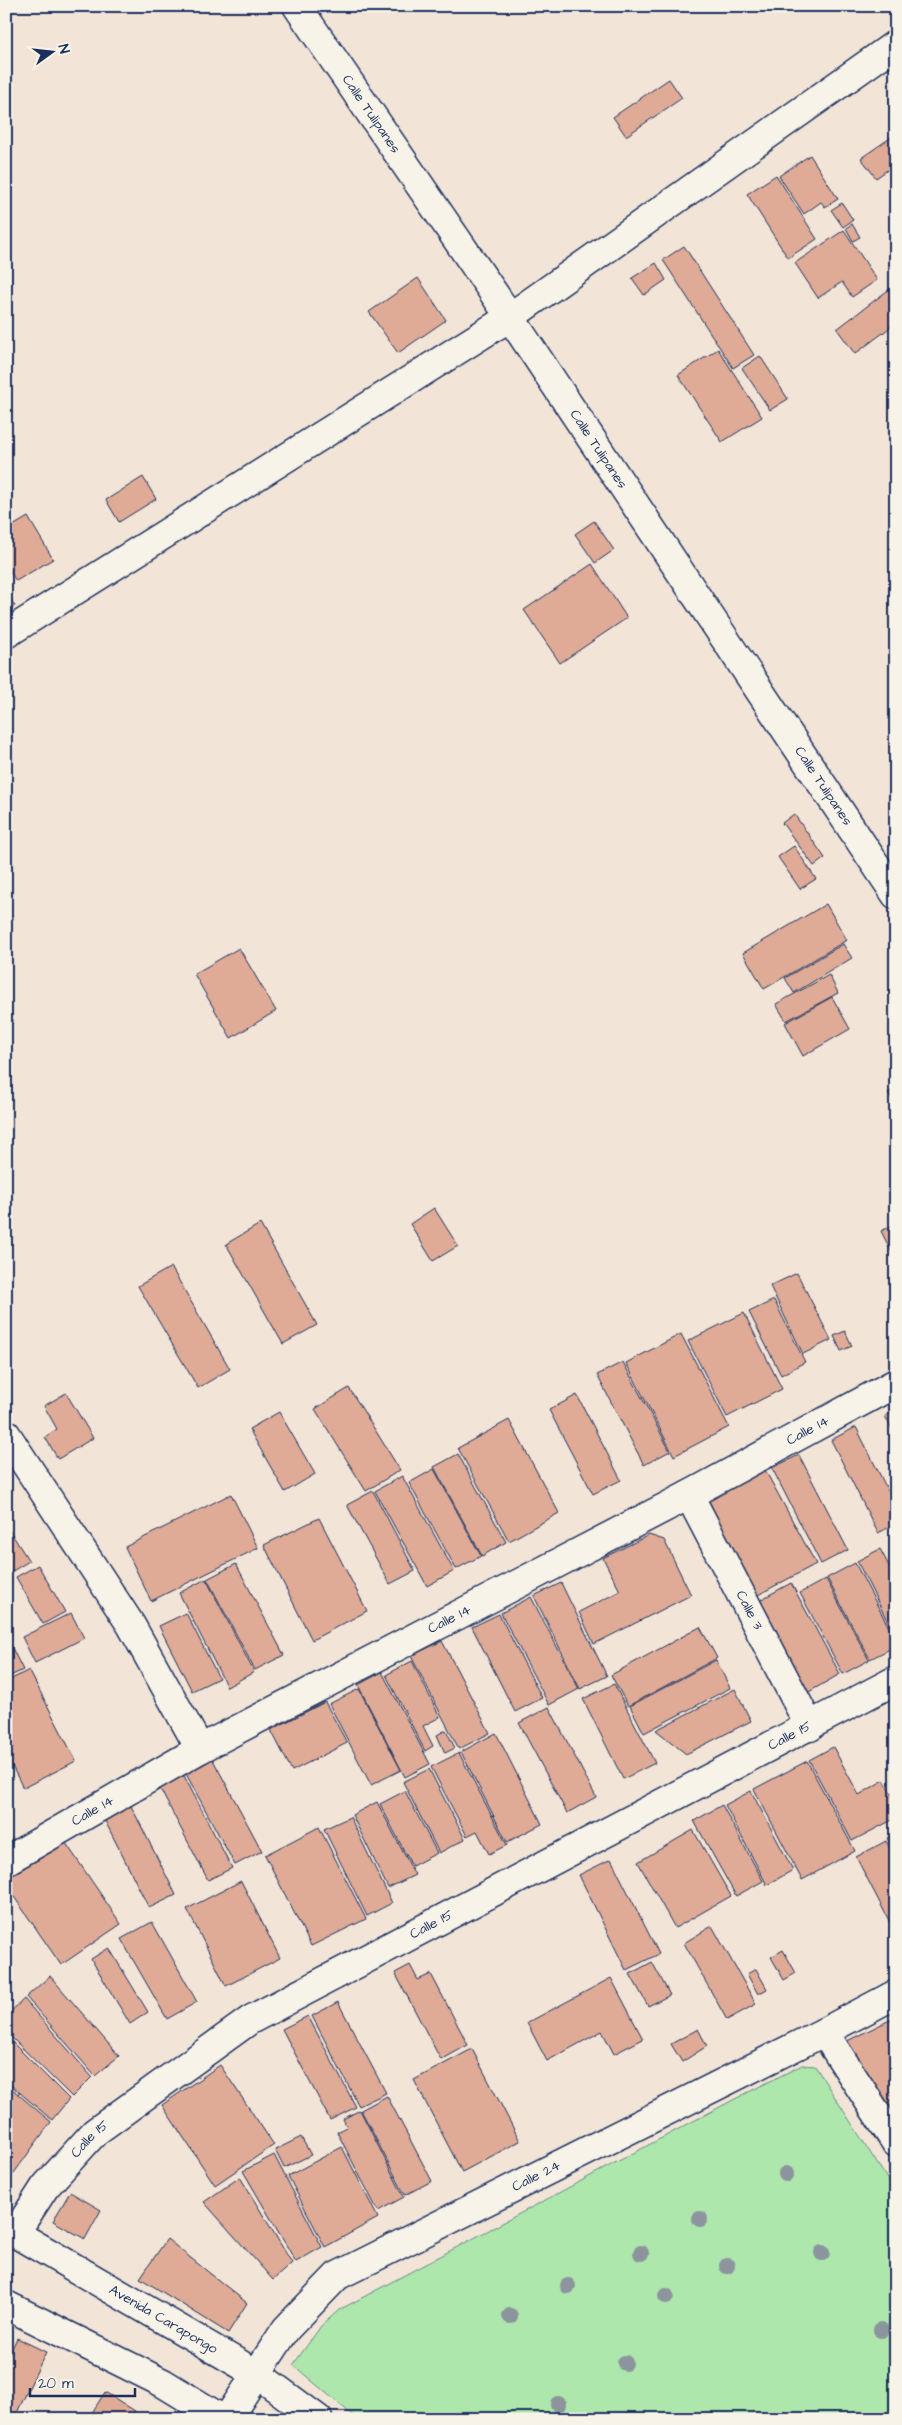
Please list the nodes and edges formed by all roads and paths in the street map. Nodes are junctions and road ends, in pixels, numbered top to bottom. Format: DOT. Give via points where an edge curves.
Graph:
graph roads {
  1 [pos="297,6"];
  2 [pos="896,44"];
  3 [pos="510,317"];
  4 [pos="6,634"];
  5 [pos="895,892"];
  6 [pos="896,1383"];
  7 [pos="6,1434"];
  8 [pos="689,1495"];
  9 [pos="896,1680"];
  10 [pos="810,1726"];
  11 [pos="200,1749"];
  12 [pos="6,1861"];
  13 [pos="896,1994"];
  14 [pos="824,2032"];
  15 [pos="896,2143"];
  16 [pos="11,2230"];
  17 [pos="6,2305"];
  18 [pos="257,2374"];
  19 [pos="222,2419"];
  20 [pos="228,2419"];
  21 [pos="318,2419"];
  1 -- 3 [label="street, Calle Tulipanes"];
  2 -- 3 [label="street"];
  3 -- 4 [label="street"];
  3 -- 5 [label="street, Calle Tulipanes"];
  6 -- 8 [label="street, Calle 14"];
  7 -- 11 [label="street" via="131,1625"];
  8 -- 10 [label="street, Calle 3"];
  8 -- 11 [label="street, Calle 14"];
  9 -- 10 [label="street, Calle 15"];
  10 -- 16 [label="street, Calle 15" via="250,2020 95,2132"];
  11 -- 12 [label="street, Calle 14"];
  13 -- 14 [label="street, Calle 24"];
  14 -- 15 [label="street"];
  14 -- 18 [label="street, Calle 24" via="337,2276 286,2329"];
  16 -- 18 [label="street, Avenida Carapongo"];
  17 -- 19 [label="street" via="163,2383"];
  18 -- 20 [label="street, Calle 24"];
  18 -- 21 [label="street, Avenida Carapongo"];
}
